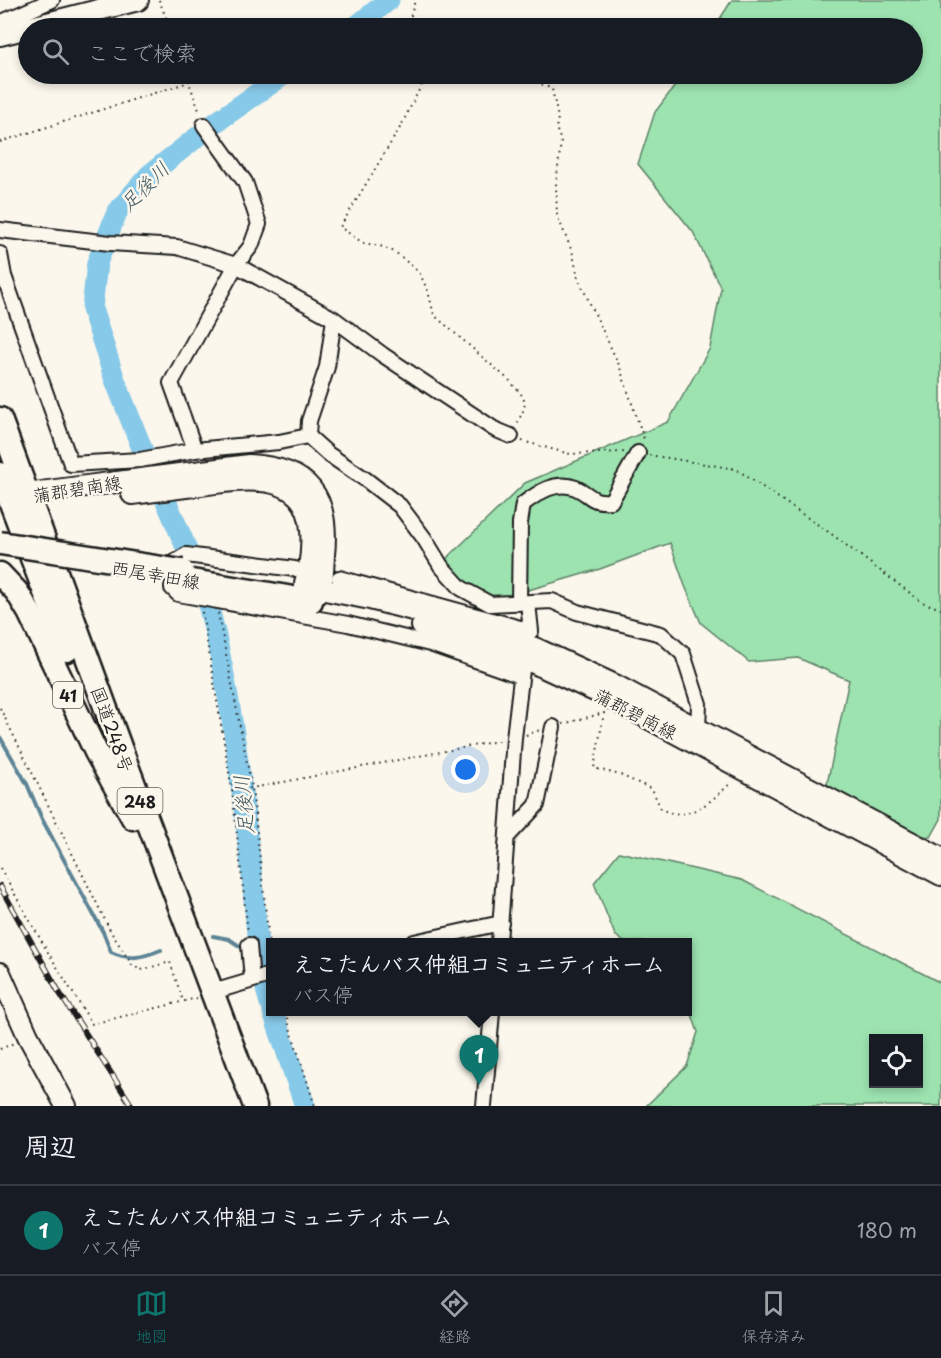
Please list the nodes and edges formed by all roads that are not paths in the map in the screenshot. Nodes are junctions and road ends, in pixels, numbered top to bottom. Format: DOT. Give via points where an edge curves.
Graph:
graph roads {
  1 [pos="52,0"];
  2 [pos="138,0"];
  3 [pos="67,18"];
  4 [pos="0,23"];
  5 [pos="18,30"];
  6 [pos="0,35"];
  7 [pos="207,128"];
  8 [pos="0,230"];
  9 [pos="0,254"];
  10 [pos="237,265"];
  11 [pos="334,319"];
  12 [pos="0,419"];
  13 [pos="308,436"];
  14 [pos="510,436"];
  15 [pos="195,450"];
  16 [pos="638,453"];
  17 [pos="0,474"];
  18 [pos="18,504"];
  19 [pos="0,543"];
  20 [pos="0,548"];
  21 [pos="0,574"];
  22 [pos="181,575"];
  23 [pos="339,578"];
  24 [pos="308,586"];
  25 [pos="524,603"];
  26 [pos="553,727"];
  27 [pos="698,729"];
  28 [pos="133,819"];
  29 [pos="507,837"];
  30 [pos="941,858"];
  31 [pos="941,875"];
  32 [pos="501,923"];
  33 [pos="432,938"];
  34 [pos="499,938"];
  35 [pos="249,945"];
  36 [pos="0,973"];
  37 [pos="262,977"];
  38 [pos="198,997"];
  39 [pos="492,1016"];
  40 [pos="66,1106"];
  41 [pos="238,1106"];
  42 [pos="255,1106"];
  43 [pos="484,1106"];
  1 -- 4 [label="street"];
  2 -- 3 [label="main road"];
  5 -- 6 [label="main road"];
  7 -- 10 [label="street" via="244,182 259,224 251,246"];
  8 -- 10 [label="street" via="177,247"];
  9 -- 15 [label="street" via="4,276 71,464 147,459"];
  10 -- 11 [label="street"];
  10 -- 15 [label="street" via="171,383"];
  11 -- 13 [label="street" via="327,367 309,421"];
  11 -- 14 [label="street" via="494,429"];
  12 -- 18 [label="main road, 国道248号 / 248"];
  13 -- 15 [label="street"];
  13 -- 25 [label="street" via="400,506 461,588 490,604"];
  16 -- 25 [label="street" via="611,501 590,499 578,488 559,484 538,492 524,504 520,522"];
  17 -- 18 [label="main road, 国道248号 / 248"];
  18 -- 24 [label="main road, 蒲郡碧南線" via="249,465 272,466 306,484 325,518 326,539"];
  18 -- 28 [label="main road, 国道248号 / 248"];
  18 -- 38 [label="main road, 国道248号 / 248" via="120,750"];
  19 -- 22 [label="main road, 西尾幸田線, bridge"];
  20 -- 22 [label="main road, 西尾幸田線"];
  21 -- 28 [label="main road, 41" via="29,612"];
  22 -- 24 [label="main road, 西尾幸田線"];
  23 -- 25 [label="street" via="531,631"];
  24 -- 27 [label="main road, 蒲郡碧南線" via="483,629 567,663"];
  24 -- 29 [label="street" via="186,555 175,562 172,588 178,594 348,624 522,673"];
  24 -- 31 [label="main road, 蒲郡碧南線" via="534,663 610,698"];
  25 -- 27 [label="street" via="552,601 577,612 661,634 682,654 699,704"];
  26 -- 29 [label="street" via="537,805"];
  27 -- 30 [label="main road, 蒲郡碧南線"];
  28 -- 38 [label="main road, 国道248号 / 248"];
  29 -- 32 [label="street"];
  32 -- 33 [label="street"];
  32 -- 34 [label="street"];
  35 -- 37 [label="street" via="251,962"];
  36 -- 40 [label="main road"];
  37 -- 38 [label="street"];
  38 -- 41 [label="main road, 国道248号 / 248"];
  38 -- 42 [label="main road, 国道248号 / 248"];
  39 -- 43 [label="street"];
}
